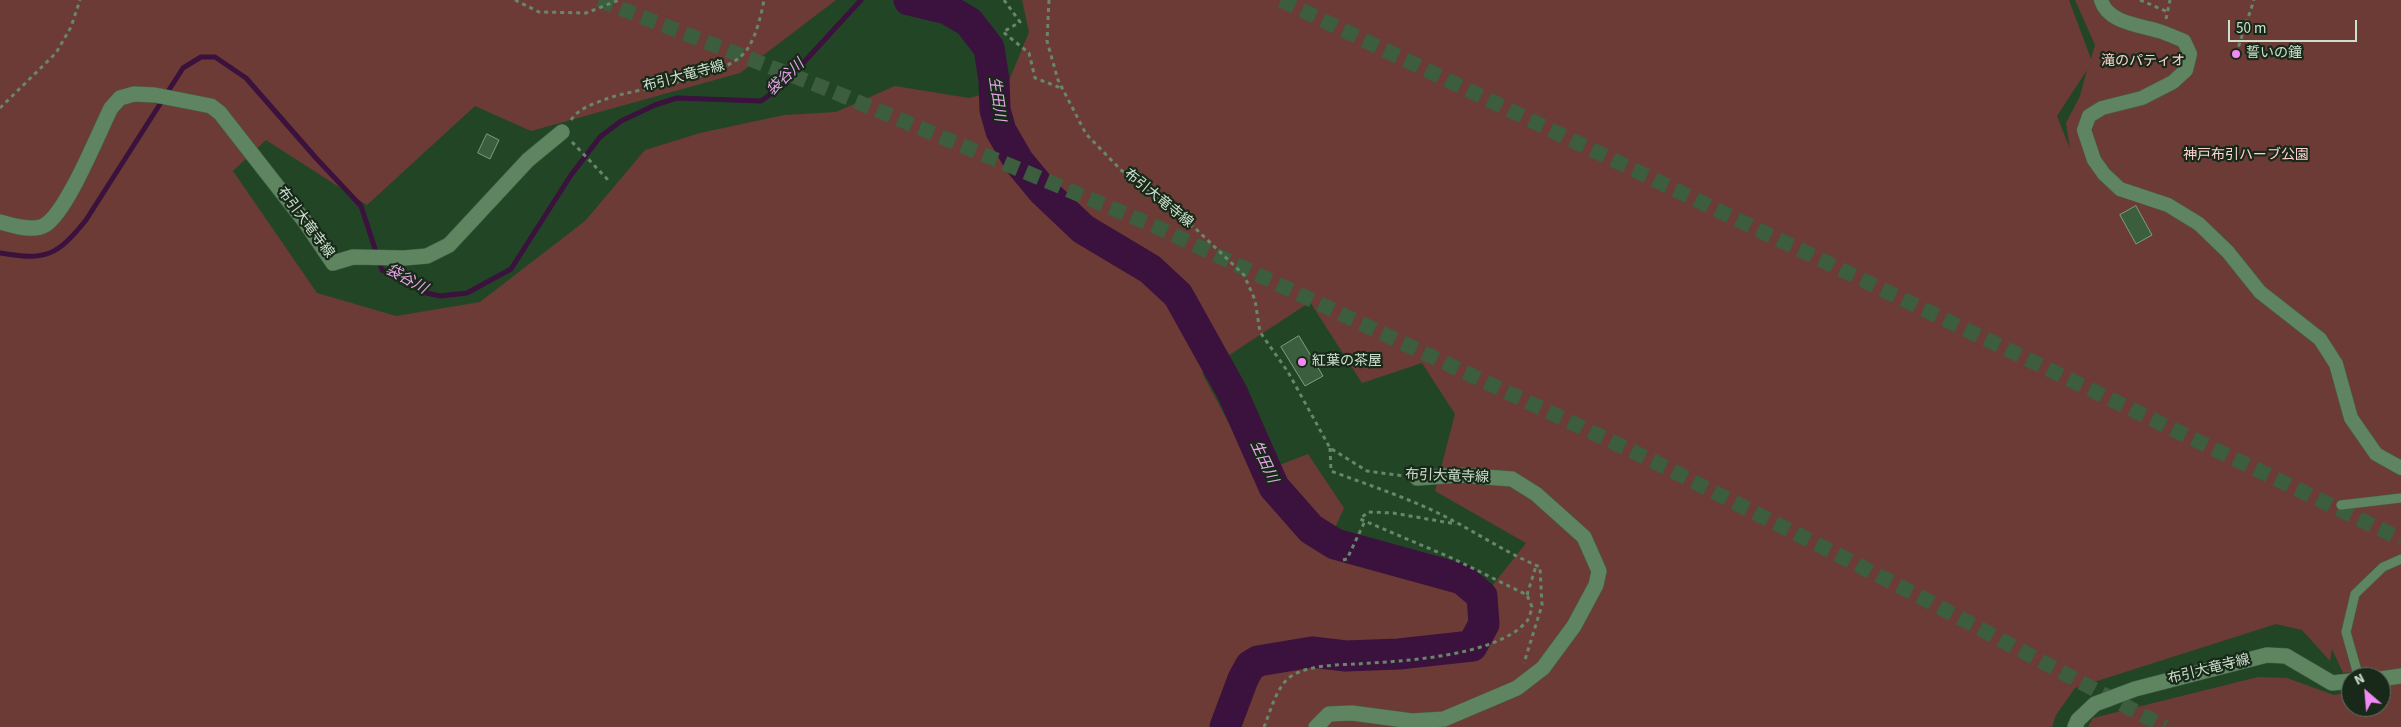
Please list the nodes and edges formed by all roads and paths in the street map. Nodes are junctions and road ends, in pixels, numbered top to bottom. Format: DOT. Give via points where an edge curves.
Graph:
graph roads {
  1 [pos="80,0"];
  2 [pos="515,0"];
  3 [pos="618,0"];
  4 [pos="764,0"];
  5 [pos="1004,0"];
  6 [pos="1049,0"];
  7 [pos="2101,0"];
  8 [pos="2140,0"];
  9 [pos="2254,0"];
  10 [pos="2168,12"];
  11 [pos="2236,54"];
  12 [pos="1063,88"];
  13 [pos="0,108"];
  14 [pos="565,135"];
  15 [pos="610,182"];
  16 [pos="0,222"];
  17 [pos="1330,448"];
  18 [pos="2401,468"];
  19 [pos="1417,478"];
  20 [pos="2401,498"];
  21 [pos="2340,505"];
  22 [pos="1365,521"];
  23 [pos="1456,524"];
  24 [pos="1345,559"];
  25 [pos="2401,559"];
  26 [pos="1536,566"];
  27 [pos="1527,595"];
  28 [pos="2356,667"];
  29 [pos="2341,682"];
  30 [pos="1517,688"];
  31 [pos="1264,727"];
  32 [pos="1316,727"];
  33 [pos="2075,727"];
  1 -- 13 [label="path" via="71,27 56,54"];
  2 -- 3 [label="path" via="540,12 586,13"];
  4 -- 14 [label="path, 布引大竜寺線" via="751,43 733,64 716,72 604,100 576,112"];
  5 -- 12 [label="path" via="1020,22 1003,32 1029,53 1035,78"];
  6 -- 12 [label="path, 布引大竜寺線" via="1047,41"];
  7 -- 18 [label="street" via="2103,8 2123,22 2184,41 2190,54 2186,70 2173,82 2142,98 2102,108 2089,116 2084,130 2094,160 2120,189 2168,205 2199,224 2228,252 2260,292 2320,339 2336,364 2351,418 2376,454"];
  8 -- 10 [label="path"];
  9 -- 11 [label="path"];
  12 -- 17 [label="path, 布引大竜寺線" via="1086,134 1121,170 1197,230 1244,275 1255,300 1260,332 1288,372"];
  14 -- 15 [label="path"];
  14 -- 16 [label="street, 布引大竜寺線" via="528,160 449,245 427,256 353,257 333,263 306,223 220,113 211,106 134,94 120,98 111,108 61,210 44,226 22,228"];
  17 -- 19 [label="path, 布引大竜寺線" via="1367,471"];
  17 -- 23 [label="path" via="1331,471 1391,491"];
  19 -- 30 [label="street, 布引大竜寺線" via="1459,475 1512,479 1536,494 1584,537 1599,571 1596,585 1574,626 1543,668"];
  20 -- 21 [label="lane"];
  22 -- 23 [label="path" via="1360,519 1368,512"];
  22 -- 24 [label="path"];
  22 -- 27 [label="path"];
  23 -- 26 [label="path"];
  25 -- 28 [label="lane" via="2383,567 2355,594 2346,632"];
  26 -- 27 [label="path"];
  26 -- 30 [label="path" via="1540,567 1542,605"];
  27 -- 31 [label="path" via="1532,607 1528,620 1517,630 1486,646 1390,662 1308,669 1292,675 1281,686"];
  29 -- 33 [label="street, 布引大竜寺線" via="2332,683 2286,656 2267,656 2135,689 2095,704"];
  30 -- 32 [label="street, 布引大竜寺線" via="1444,719 1412,721 1352,713 1329,714"];
}
